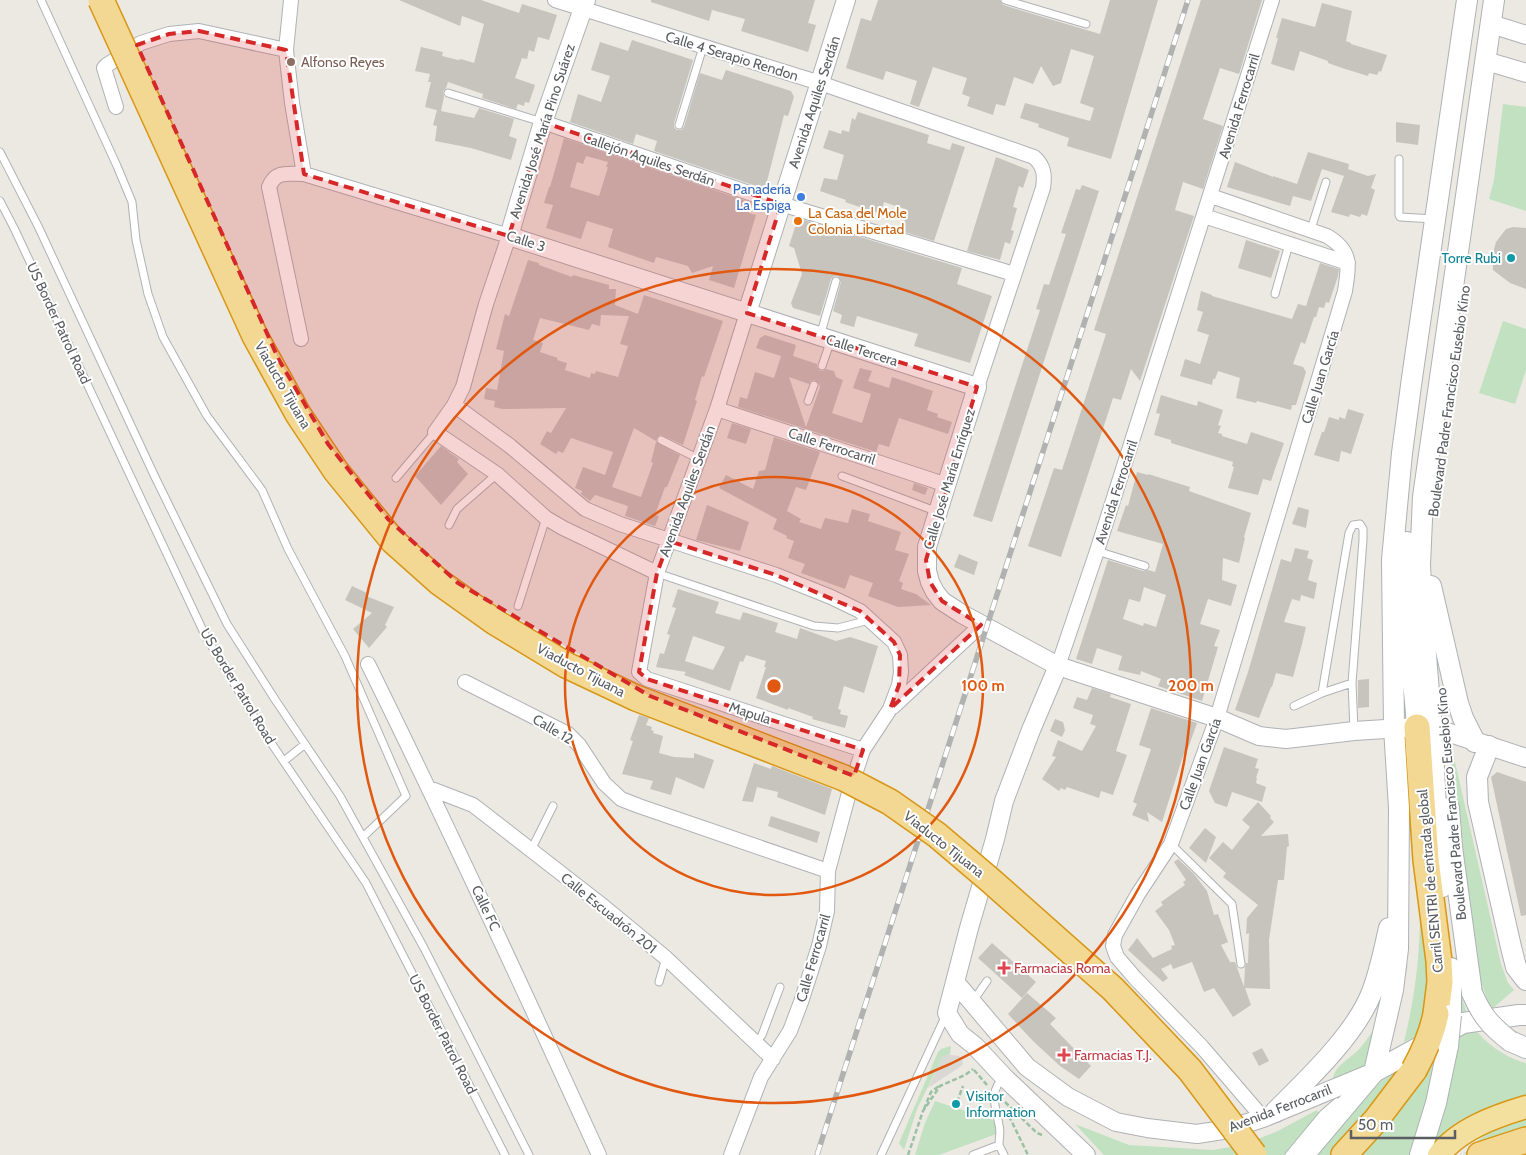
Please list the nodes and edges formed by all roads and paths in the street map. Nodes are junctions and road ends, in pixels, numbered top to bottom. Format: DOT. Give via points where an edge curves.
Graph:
graph roads {
  1 [pos="41,0"];
  2 [pos="101,0"];
  3 [pos="116,0"];
  4 [pos="291,0"];
  5 [pos="555,0"];
  6 [pos="846,0"];
  7 [pos="1005,0"];
  8 [pos="1272,0"];
  9 [pos="1468,0"];
  10 [pos="1478,0"];
  11 [pos="1494,0"];
  12 [pos="1506,0"];
  13 [pos="584,4"];
  14 [pos="1086,24"];
  15 [pos="1497,26"];
  16 [pos="1526,35"];
  17 [pos="703,47"];
  18 [pos="286,50"];
  19 [pos="1491,62"];
  20 [pos="1526,73"];
  21 [pos="820,83"];
  22 [pos="448,94"];
  23 [pos="116,107"];
  24 [pos="543,122"];
  25 [pos="679,125"];
  26 [pos="0,152"];
  27 [pos="1398,160"];
  28 [pos="304,174"];
  29 [pos="1326,182"];
  30 [pos="1211,196"];
  31 [pos="0,201"];
  32 [pos="781,204"];
  33 [pos="1204,216"];
  34 [pos="1435,219"];
  35 [pos="1311,229"];
  36 [pos="509,236"];
  37 [pos="1289,244"];
  38 [pos="1348,263"];
  39 [pos="1014,274"];
  40 [pos="836,281"];
  41 [pos="1275,294"];
  42 [pos="747,313"];
  43 [pos="825,338"];
  44 [pos="301,339"];
  45 [pos="822,366"];
  46 [pos="814,386"];
  47 [pos="976,387"];
  48 [pos="808,401"];
  49 [pos="717,409"];
  50 [pos="444,420"];
  51 [pos="661,440"];
  52 [pos="699,459"];
  53 [pos="497,474"];
  54 [pos="842,476"];
  55 [pos="396,478"];
  56 [pos="947,485"];
  57 [pos="938,512"];
  58 [pos="546,518"];
  59 [pos="449,525"];
  60 [pos="669,541"];
  61 [pos="1097,551"];
  62 [pos="1145,566"];
  63 [pos="657,573"];
  64 [pos="1431,586"];
  65 [pos="518,606"];
  66 [pos="870,620"];
  67 [pos="982,625"];
  68 [pos="368,664"];
  69 [pos="1058,666"];
  70 [pos="639,672"];
  71 [pos="465,682"];
  72 [pos="1352,683"];
  73 [pos="1322,693"];
  74 [pos="1294,706"];
  75 [pos="890,709"];
  76 [pos="1217,718"];
  77 [pos="1422,729"];
  78 [pos="1354,730"];
  79 [pos="305,744"];
  80 [pos="1482,744"];
  81 [pos="863,750"];
  82 [pos="1526,758"];
  83 [pos="284,760"];
  84 [pos="429,788"];
  85 [pos="553,806"];
  86 [pos="363,837"];
  87 [pos="1171,844"];
  88 [pos="530,851"];
  89 [pos="1399,852"];
  90 [pos="828,871"];
  91 [pos="666,958"];
  92 [pos="1241,964"];
  93 [pos="987,980"];
  94 [pos="1526,980"];
  95 [pos="659,982"];
  96 [pos="955,982"];
  97 [pos="780,987"];
  98 [pos="972,1002"];
  99 [pos="947,1013"];
  100 [pos="1444,1014"];
  101 [pos="1526,1015"];
  102 [pos="756,1043"];
  103 [pos="1518,1045"];
  104 [pos="773,1059"];
  105 [pos="974,1069"];
  106 [pos="1374,1072"];
  107 [pos="1004,1077"];
  108 [pos="963,1086"];
  109 [pos="957,1102"];
  110 [pos="1008,1105"];
  111 [pos="1526,1107"];
  112 [pos="1269,1115"];
  113 [pos="1526,1140"];
  114 [pos="999,1145"];
  115 [pos="1080,1151"];
  116 [pos="1427,1154"];
  117 [pos="505,1155"];
  118 [pos="528,1155"];
  119 [pos="599,1155"];
  120 [pos="731,1155"];
  121 [pos="882,1155"];
  122 [pos="908,1155"];
  123 [pos="973,1155"];
  124 [pos="1004,1155"];
  125 [pos="1028,1155"];
  126 [pos="1254,1155"];
  127 [pos="1258,1155"];
  128 [pos="1289,1155"];
  129 [pos="1304,1155"];
  130 [pos="1344,1155"];
  131 [pos="1480,1155"];
  1 -- 86 [label="lane" via="132,202 136,240 148,294 163,338 207,416 262,490 288,549 345,656 406,796"];
  2 -- 126 [label="highway, Viaducto Tijuana, bridge" via="264,354 336,471 393,541 439,582 495,622 566,664 636,698 844,778 890,802 937,835 1113,989 1190,1070"];
  3 -- 127 [label="highway, Viaducto Tijuana, bridge" via="279,360 328,444 388,519 458,583 546,638 650,696 786,746 893,796 965,851 1115,984 1188,1062"];
  4 -- 18 [label="street"];
  5 -- 13 [label="street, Calle 4 Serapio Rendon"];
  6 -- 21 [label="street, Avenida Aquiles Serdán"];
  7 -- 14 [label="lane"];
  8 -- 30 [label="street, Avenida Ferrocarril"];
  9 -- 34 [label="main road, Boulevard Padre Francisco Eusebio Kino"];
  10 -- 77 [label="main road" via="1408,529 1408,626"];
  11 -- 15 [label="main road"];
  12 -- 15 [label="main road"];
  13 -- 17 [label="street, Calle 4 Serapio Rendon"];
  13 -- 24 [label="street, Avenida José María Pino Suárez"];
  15 -- 16 [label="street"];
  15 -- 19 [label="main road"];
  17 -- 21 [label="street, Calle 4 Serapio Rendon"];
  17 -- 25 [label="lane"];
  18 -- 23 [label="street" via="199,31 169,34 141,43 104,68"];
  18 -- 28 [label="street"];
  19 -- 20 [label="street"];
  19 -- 64 [label="main road, Boulevard Padre Francisco Eusebio Kino" via="1434,500"];
  19 -- 77 [label="main road" via="1423,498 1420,565"];
  21 -- 32 [label="street, Avenida Aquiles Serdán"];
  21 -- 39 [label="street, Calle 4 Serapio Rendon" via="1027,153 1040,162 1044,171 1043,188"];
  22 -- 24 [label="lane"];
  24 -- 32 [label="street, Callejón Aquiles Serdán"];
  24 -- 36 [label="street, Avenida José María Pino Suárez"];
  26 -- 79 [label="lane" via="227,624"];
  27 -- 34 [label="lane" via="1398,215"];
  28 -- 36 [label="street, Calle 3"];
  28 -- 44 [label="street, Calle 3" via="278,175 269,187"];
  29 -- 35 [label="lane"];
  30 -- 33 [label="street, Avenida Ferrocarril"];
  30 -- 35 [label="street"];
  31 -- 83 [label="lane, US Border Patrol Road" via="206,635 257,722"];
  32 -- 39 [label="street, Callejón Aquiles Serdán"];
  32 -- 42 [label="street, Avenida Aquiles Serdán"];
  33 -- 37 [label="street"];
  33 -- 61 [label="street, Avenida Ferrocarril"];
  34 -- 77 [label="main road, Boulevard Padre Francisco Eusebio Kino" via="1404,444 1392,560"];
  35 -- 38 [label="street" via="1338,242"];
  36 -- 42 [label="street, Calle 3"];
  36 -- 50 [label="street, Avenida José María Pino Suárez" via="463,387"];
  37 -- 38 [label="street"];
  37 -- 41 [label="lane"];
  38 -- 76 [label="street, Calle Juan García" via="1345,291"];
  39 -- 47 [label="street"];
  40 -- 43 [label="lane"];
  42 -- 43 [label="street, Calle Tercera"];
  42 -- 49 [label="street, Avenida Aquiles Serdán"];
  43 -- 45 [label="lane"];
  43 -- 47 [label="street, Calle Tercera"];
  46 -- 48 [label="lane"];
  47 -- 56 [label="street, Calle José María Enríquez"];
  49 -- 52 [label="street, Avenida Aquiles Serdán"];
  49 -- 56 [label="street, Calle Ferrocarril"];
  50 -- 53 [label="street"];
  50 -- 55 [label="lane"];
  50 -- 60 [label="street" via="510,446 585,509"];
  51 -- 52 [label="lane"];
  52 -- 60 [label="street, Avenida Aquiles Serdán"];
  53 -- 58 [label="street"];
  53 -- 59 [label="lane" via="457,509"];
  54 -- 57 [label="lane"];
  56 -- 57 [label="street, Calle José María Enríquez"];
  57 -- 67 [label="street, Calle José María Enríquez" via="927,547 927,571 935,592 942,601"];
  58 -- 63 [label="street"];
  58 -- 65 [label="lane"];
  60 -- 63 [label="street, Avenida Aquiles Serdán"];
  60 -- 66 [label="street" via="822,593 860,611"];
  61 -- 62 [label="lane"];
  61 -- 69 [label="street, Avenida Ferrocarril"];
  63 -- 66 [label="lane" via="814,626 838,628"];
  63 -- 70 [label="street, Avenida Aquiles Serdán"];
  64 -- 77 [label="main road, Boulevard Padre Francisco Eusebio Kino"];
  64 -- 80 [label="main road" via="1458,703 1463,718"];
  66 -- 75 [label="street" via="894,642 900,655 899,685"];
  67 -- 69 [label="street"];
  67 -- 75 [label="street"];
  68 -- 84 [label="street, Calle FC"];
  69 -- 76 [label="street"];
  69 -- 96 [label="street, Avenida Ferrocarril" via="1004,801"];
  70 -- 81 [label="street, Mapula" via="647,679"];
  71 -- 90 [label="street, Calle 12" via="568,734 604,783 621,799"];
  72 -- 73 [label="lane"];
  72 -- 73 [label="lane" via="1363,540 1360,524 1353,525 1349,533"];
  72 -- 78 [label="lane"];
  73 -- 74 [label="lane"];
  75 -- 81 [label="street, Calle Ferrocarril"];
  76 -- 78 [label="street" via="1259,736 1286,739"];
  76 -- 87 [label="street, Calle Juan García"];
  77 -- 78 [label="street"];
  77 -- 80 [label="street"];
  77 -- 89 [label="main road, Boulevard Padre Francisco Eusebio Kino" via="1398,773"];
  77 -- 100 [label="highway, Carril SENTRI de entrada global" via="1426,860"];
  77 -- 103 [label="main road, Boulevard Padre Francisco Eusebio Kino, bridge" via="1452,846 1472,993 1480,1012 1494,1028"];
  79 -- 83 [label="lane"];
  79 -- 86 [label="lane"];
  80 -- 82 [label="street"];
  80 -- 94 [label="main road" via="1477,777 1478,802 1516,967"];
  81 -- 90 [label="street, Calle Ferrocarril"];
  83 -- 117 [label="lane, US Border Patrol Road" via="366,883"];
  84 -- 88 [label="street, Calle Escuadrón 201" via="473,805"];
  84 -- 119 [label="street, Calle FC"];
  85 -- 88 [label="lane"];
  86 -- 118 [label="lane" via="424,948"];
  87 -- 92 [label="lane" via="1232,904"];
  87 -- 112 [label="street, Calle Juan García" via="1138,894 1112,946 1135,978"];
  88 -- 91 [label="street, Calle Escuadrón 201"];
  89 -- 106 [label="main road" via="1398,949 1393,990"];
  89 -- 112 [label="main road" via="1382,961 1360,1016 1331,1053"];
  90 -- 104 [label="street, Calle Ferrocarril" via="826,911 818,946 790,1031"];
  91 -- 95 [label="lane"];
  91 -- 102 [label="street, Calle Escuadrón 201"];
  93 -- 98 [label="lane"];
  96 -- 98 [label="street, Avenida Ferrocarril"];
  96 -- 99 [label="street, Avenida Ferrocarril"];
  97 -- 102 [label="lane"];
  98 -- 112 [label="street, Avenida Ferrocarril" via="1027,1067 1068,1097 1116,1122 1197,1134 1229,1129"];
  99 -- 107 [label="street" via="960,1034"];
  99 -- 121 [label="lane, Avenida Ferrocarril"];
  100 -- 116 [label="main road, bridge" via="1448,1046"];
  100 -- 130 [label="highway, Carril SENTRI de entrada global, bridge" via="1434,1026 1414,1070"];
  101 -- 106 [label="main road, Avenida Ferrocarril" via="1463,1023"];
  102 -- 104 [label="street, Calle Escuadrón 201"];
  104 -- 120 [label="street, Calle Ferrocarril" via="761,1077"];
  105 -- 122 [label="path" via="940,1086 923,1111"];
  106 -- 112 [label="street, Avenida Ferrocarril"];
  106 -- 128 [label="lane" via="1323,1114"];
  106 -- 129 [label="main road"];
  107 -- 114 [label="lane" via="998,1082 994,1097 1000,1127"];
  107 -- 115 [label="street"];
  108 -- 109 [label="path"];
  110 -- 125 [label="path" via="1011,1122"];
  111 -- 116 [label="highway" via="1494,1118"];
  113 -- 131 [label="highway"];
  114 -- 123 [label="lane"];
  114 -- 124 [label="lane"];
}
